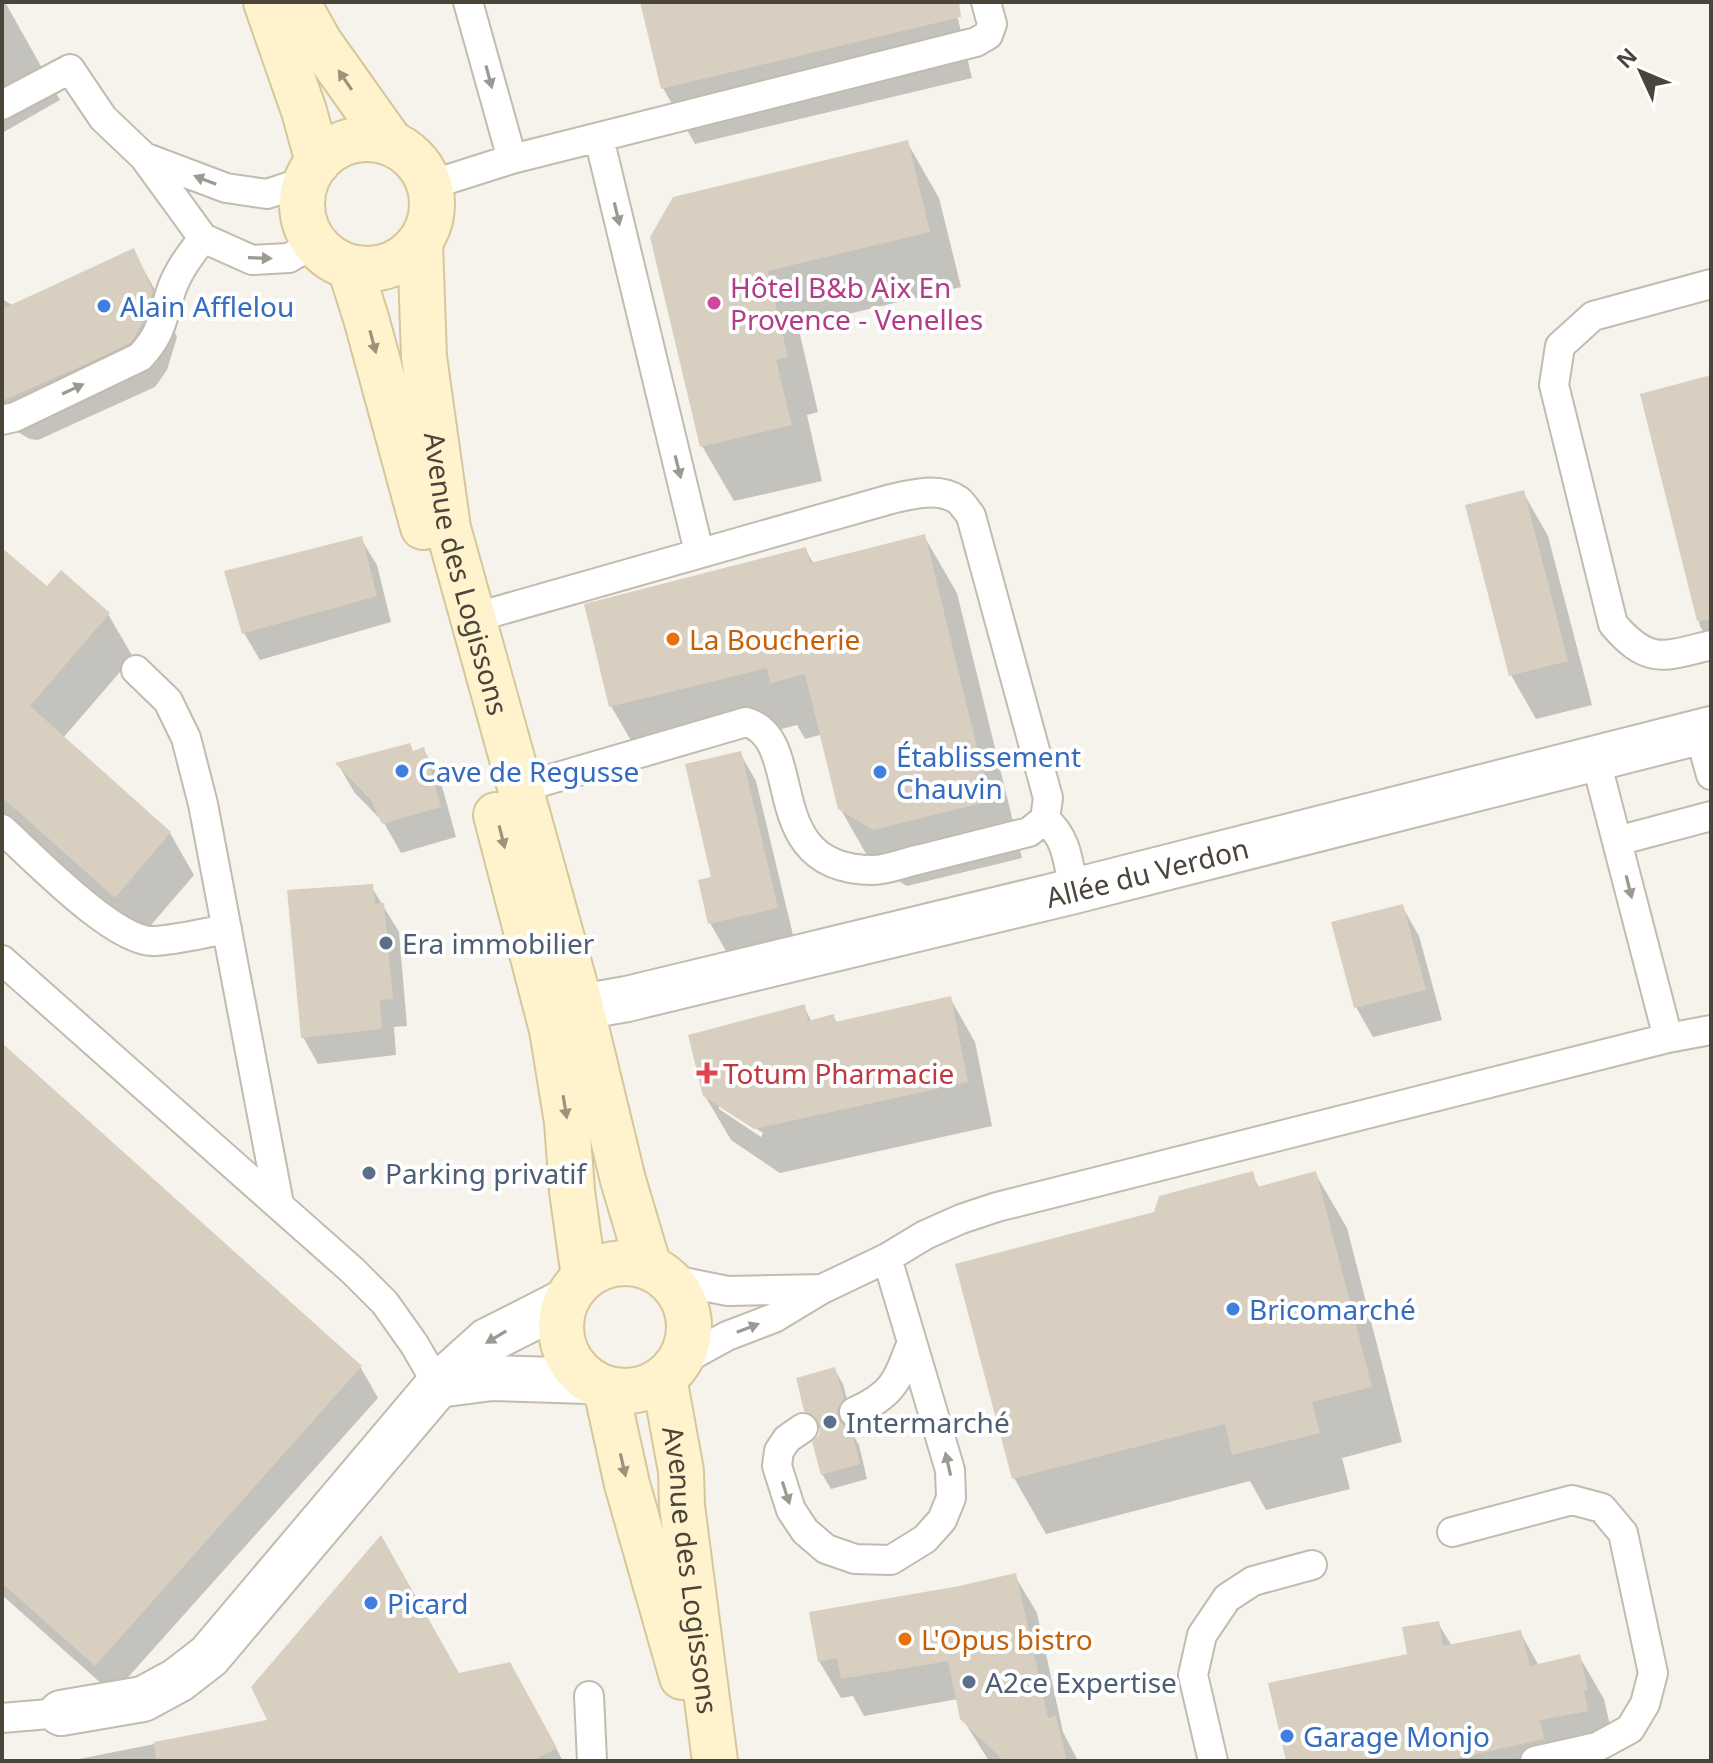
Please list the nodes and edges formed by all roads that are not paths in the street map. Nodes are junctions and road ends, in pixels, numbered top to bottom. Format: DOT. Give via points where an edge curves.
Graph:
graph roads {
  1 [pos="266,2"];
  2 [pos="297,2"];
  3 [pos="468,2"];
  4 [pos="986,2"];
  5 [pos="2,105"];
  6 [pos="599,138"];
  7 [pos="391,143"];
  8 [pos="144,157"];
  9 [pos="512,159"];
  10 [pos="312,171"];
  11 [pos="430,185"];
  12 [pos="203,238"];
  13 [pos="420,242"];
  14 [pos="314,243"];
  15 [pos="350,268"];
  16 [pos="1711,284"];
  17 [pos="2,420"];
  18 [pos="699,552"];
  19 [pos="473,618"];
  20 [pos="1711,645"];
  21 [pos="136,670"];
  22 [pos="1705,730"];
  23 [pos="1595,757"];
  24 [pos="1711,775"];
  25 [pos="520,788"];
  26 [pos="1711,816"];
  27 [pos="1045,819"];
  28 [pos="2,829"];
  29 [pos="1617,841"];
  30 [pos="1074,891"];
  31 [pos="227,929"];
  32 [pos="2,960"];
  33 [pos="581,1007"];
  34 [pos="1711,1030"];
  35 [pos="1668,1038"];
  36 [pos="279,1204"];
  37 [pos="887,1258"];
  38 [pos="659,1273"];
  39 [pos="574,1289"];
  40 [pos="822,1289"];
  41 [pos="912,1342"];
  42 [pos="671,1371"];
  43 [pos="438,1385"];
  44 [pos="597,1385"];
  45 [pos="854,1412"];
  46 [pos="803,1428"];
  47 [pos="1452,1532"];
  48 [pos="1312,1565"];
  49 [pos="589,1696"];
  50 [pos="61,1713"];
  51 [pos="2,1718"];
  52 [pos="592,1761"];
  53 [pos="706,1761"];
  54 [pos="715,1761"];
  55 [pos="1213,1761"];
  56 [pos="1535,1761"];
  1 -- 10 [label="main road" via="304,111"];
  7 -- 2 [label="main road, one-way"];
  3 -- 9 [label="lane, one-way"];
  4 -- 6 [label="lane" via="992,24 988,35 976,42"];
  5 -- 8 [label="lane" via="70,69 103,118"];
  6 -- 9 [label="lane"];
  6 -- 18 [label="lane, one-way"];
  7 -- 10 [label="main road" via="351,141 333,149"];
  7 -- 11 [label="main road" via="422,167"];
  10 -- 8 [label="lane, one-way" via="267,194 226,188"];
  8 -- 12 [label="lane"];
  9 -- 11 [label="lane"];
  10 -- 14 [label="main road" via="302,203 304,224"];
  11 -- 13 [label="main road" via="430,224"];
  12 -- 14 [label="lane, one-way" via="252,260 289,258"];
  17 -- 12 [label="lane, one-way" via="140,357 162,328 173,288"];
  13 -- 15 [label="main road" via="389,266"];
  13 -- 19 [label="main road, Avenue des Logissons" via="431,419 448,528"];
  14 -- 15 [label="main road"];
  15 -- 39 [label="main road, Avenue des Logissons, one-way" via="416,499 552,1030 567,1122"];
  16 -- 20 [label="lane" via="1593,316 1560,346 1554,385 1613,624 1633,647 1665,657"];
  18 -- 19 [label="lane"];
  18 -- 27 [label="lane" via="916,493 959,500 971,516 1040,768 1048,798"];
  19 -- 25 [label="main road, Avenue des Logissons"];
  21 -- 31 [label="lane" via="168,701 186,738"];
  22 -- 23 [label="street, Allée du Verdon"];
  22 -- 24 [label="lane"];
  23 -- 29 [label="lane"];
  23 -- 30 [label="street, Allée du Verdon"];
  25 -- 27 [label="lane" via="746,722 760,726 770,739 796,828 814,851 839,867 876,870 1029,832"];
  25 -- 33 [label="main road, Avenue des Logissons"];
  26 -- 29 [label="lane"];
  27 -- 30 [label="lane" via="1064,841"];
  28 -- 31 [label="lane" via="122,933 151,942"];
  29 -- 35 [label="lane, one-way"];
  30 -- 33 [label="street, Allée du Verdon"];
  31 -- 36 [label="lane"];
  32 -- 36 [label="lane"];
  33 -- 38 [label="main road, Avenue des Logissons" via="623,1180"];
  34 -- 35 [label="lane"];
  35 -- 37 [label="lane" via="997,1207 925,1235"];
  36 -- 43 [label="lane" via="385,1303"];
  37 -- 40 [label="lane"];
  37 -- 41 [label="lane"];
  38 -- 39 [label="main road" via="627,1262 604,1266"];
  38 -- 40 [label="lane" via="728,1291"];
  38 -- 42 [label="main road" via="680,1293 687,1310 686,1346"];
  39 -- 43 [label="street, one-way" via="487,1341"];
  39 -- 44 [label="main road" via="560,1334 564,1352 575,1369"];
  42 -- 40 [label="lane, one-way" via="727,1336 774,1318"];
  41 -- 45 [label="lane" via="897,1381 878,1401"];
  46 -- 41 [label="lane, one-way" via="787,1439 777,1466 791,1510 805,1531 826,1549 855,1559 891,1560 925,1539 942,1520 951,1498 950,1470"];
  42 -- 44 [label="main road" via="646,1388 626,1392"];
  42 -- 54 [label="main road, Avenue des Logissons" via="682,1506"];
  43 -- 44 [label="street" via="492,1378"];
  43 -- 50 [label="street" via="209,1656 143,1699"];
  44 -- 53 [label="main road, Avenue des Logissons, one-way"];
  47 -- 56 [label="lane" via="1572,1500 1602,1508 1623,1533 1653,1673 1645,1704 1630,1729 1597,1747"];
  48 -- 55 [label="lane" via="1240,1589 1227,1598 1202,1635 1193,1675"];
  49 -- 52 [label="lane"];
  50 -- 51 [label="lane"];
}
